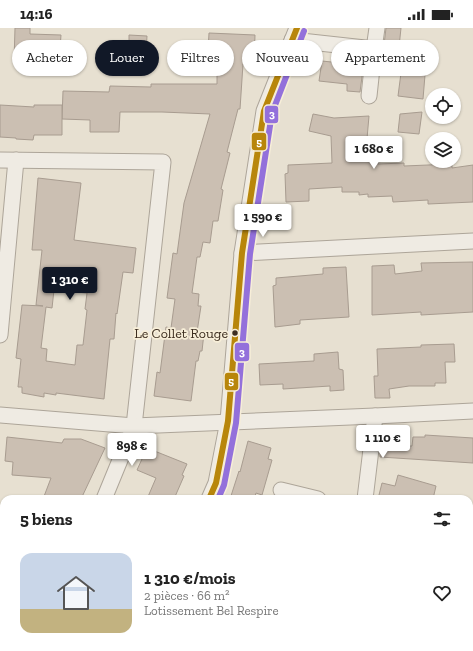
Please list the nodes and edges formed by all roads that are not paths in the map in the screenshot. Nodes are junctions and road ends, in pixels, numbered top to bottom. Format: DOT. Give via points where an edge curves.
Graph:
graph roads {
  1 [pos="378,28"];
  2 [pos="295,34"];
  3 [pos="376,40"];
  4 [pos="331,41"];
  5 [pos="371,76"];
  6 [pos="369,96"];
  7 [pos="0,160"];
  8 [pos="16,160"];
  9 [pos="473,241"];
  10 [pos="242,253"];
  11 [pos="0,335"];
  12 [pos="473,411"];
  13 [pos="0,415"];
  14 [pos="375,416"];
  15 [pos="228,421"];
  16 [pos="134,426"];
  17 [pos="281,490"];
  18 [pos="106,495"];
  19 [pos="211,495"];
  20 [pos="302,495"];
  21 [pos="365,495"];
  1 -- 3 [label="street"];
  2 -- 4 [label="street"];
  2 -- 10 [label="street" via="264,111"];
  5 -- 6 [label="street"];
  7 -- 8 [label="street"];
  8 -- 11 [label="street"];
  8 -- 16 [label="street" via="163,162"];
  9 -- 10 [label="street"];
  10 -- 15 [label="street"];
  12 -- 14 [label="street"];
  13 -- 16 [label="street"];
  14 -- 15 [label="street"];
  14 -- 21 [label="street"];
  15 -- 16 [label="street"];
  15 -- 19 [label="street" via="216,483"];
  16 -- 18 [label="street"];
  17 -- 20 [label="street"];
}
